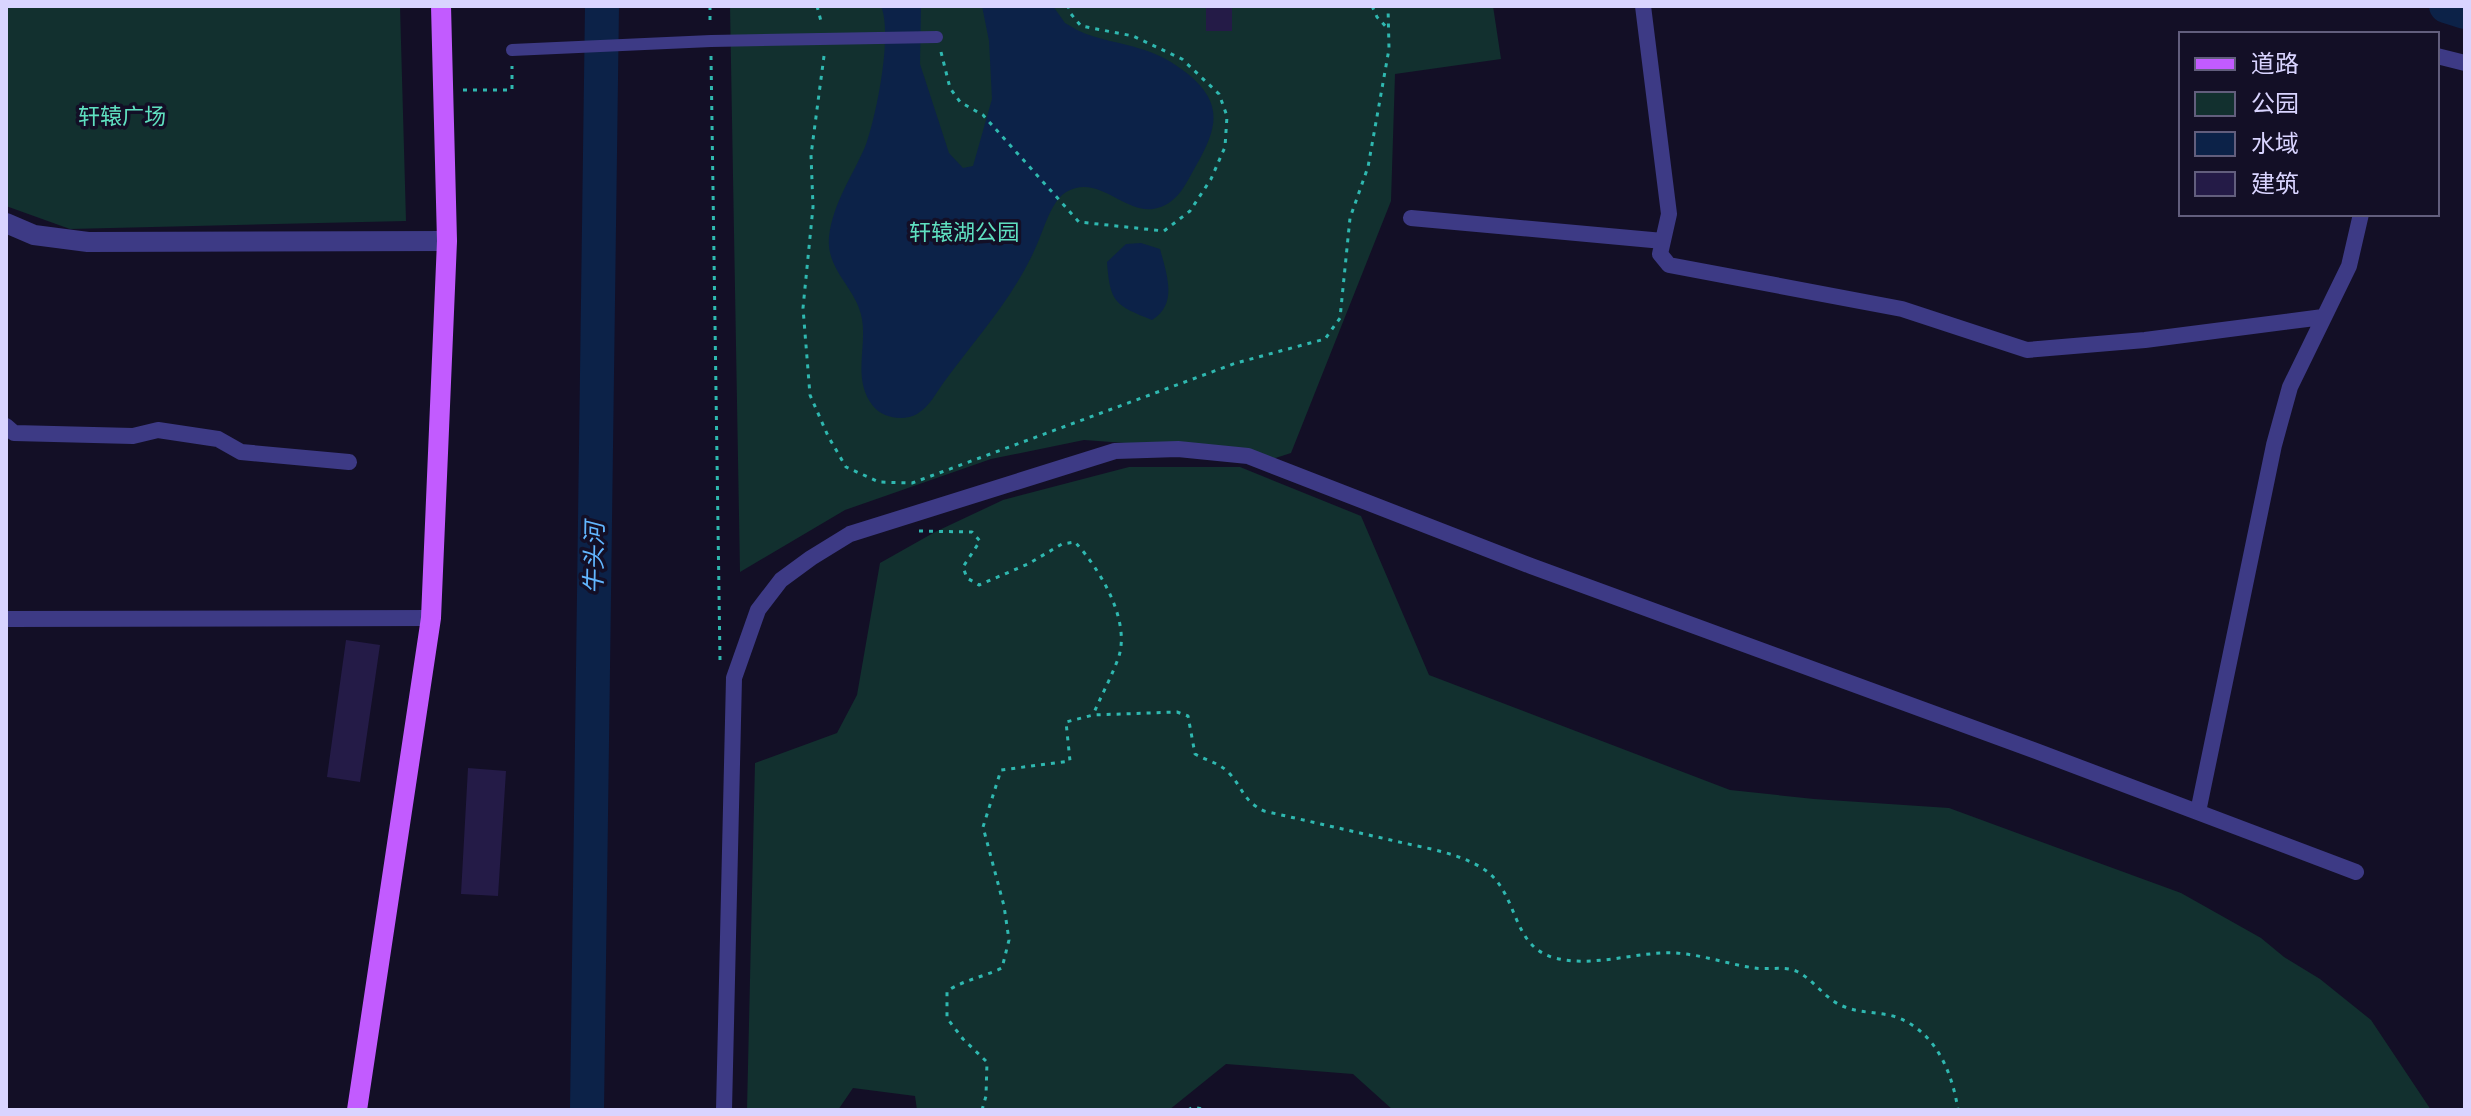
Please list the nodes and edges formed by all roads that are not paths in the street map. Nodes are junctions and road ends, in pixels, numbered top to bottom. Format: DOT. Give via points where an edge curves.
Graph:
graph roads {
  1 [pos="441,6"];
  2 [pos="1643,6"];
  3 [pos="937,37"];
  4 [pos="512,50"];
  5 [pos="2439,56"];
  6 [pos="2465,63"];
  7 [pos="2361,216"];
  8 [pos="1411,218"];
  9 [pos="6,223"];
  10 [pos="447,241"];
  11 [pos="1663,241"];
  12 [pos="2323,317"];
  13 [pos="6,426"];
  14 [pos="349,462"];
  15 [pos="431,618"];
  16 [pos="6,619"];
  17 [pos="2198,812"];
  18 [pos="2356,872"];
  19 [pos="357,1110"];
  20 [pos="724,1110"];
  1 -- 10 [label="main road"];
  2 -- 11 [label="street" via="1669,214"];
  3 -- 4 [label="street"];
  5 -- 6 [label="street"];
  7 -- 12 [label="street" via="2349,266"];
  8 -- 11 [label="street"];
  9 -- 10 [label="street" via="34,235 88,242"];
  10 -- 15 [label="main road"];
  11 -- 12 [label="street" via="1660,254 1669,265 1902,309 2027,350"];
  12 -- 17 [label="street" via="2290,387 2274,445"];
  13 -- 14 [label="street" via="14,433 43,434 133,436 158,430 218,439 241,452"];
  15 -- 16 [label="street"];
  15 -- 19 [label="main road"];
  17 -- 18 [label="street"];
  17 -- 20 [label="street" via="1248,456 1178,449 1115,451 850,534 781,580 758,610 734,678"];
}
